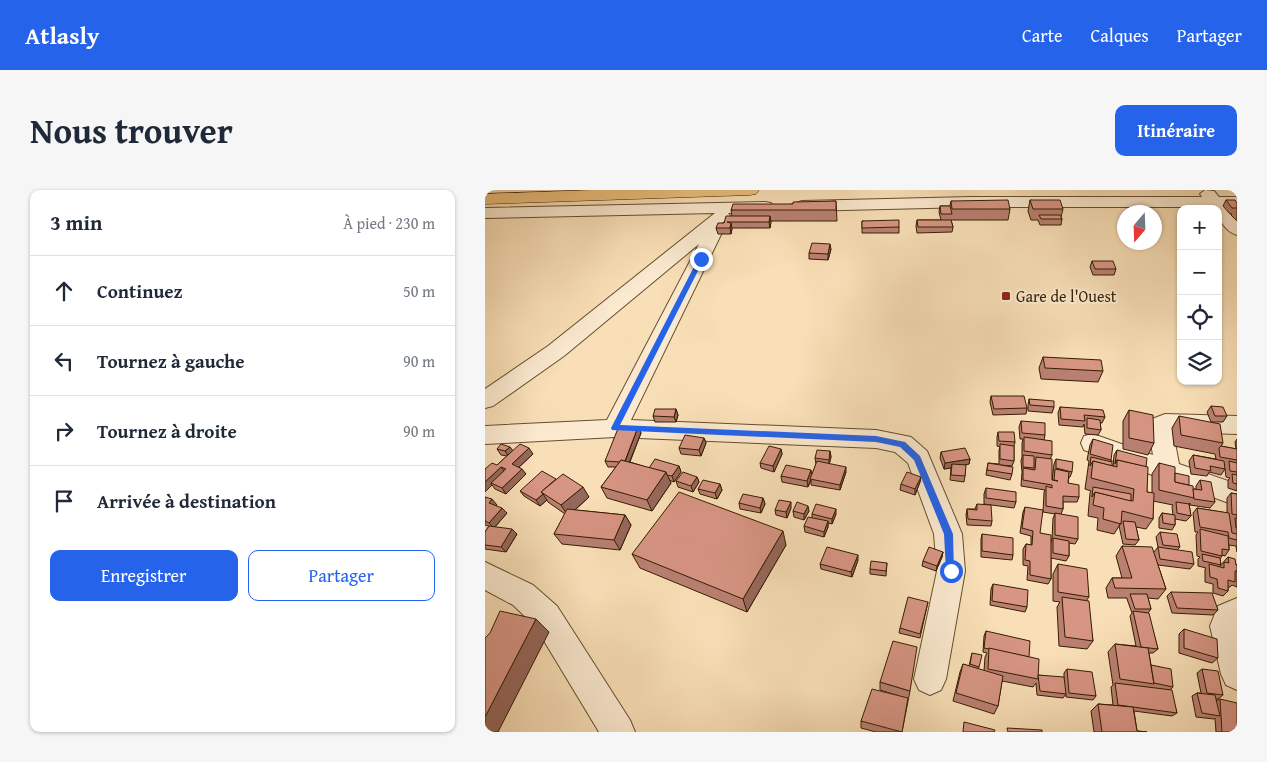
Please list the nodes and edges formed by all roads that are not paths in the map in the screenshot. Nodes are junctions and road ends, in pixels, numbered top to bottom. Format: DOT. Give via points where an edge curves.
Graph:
graph roads {
  1 [pos="750,190"];
  2 [pos="968,196"];
  3 [pos="1209,196"];
  4 [pos="485,199"];
  5 [pos="1237,202"];
  6 [pos="724,212"];
  7 [pos="485,213"];
  8 [pos="1237,230"];
  9 [pos="485,400"];
  10 [pos="1237,424"];
  11 [pos="615,428"];
  12 [pos="485,435"];
  13 [pos="1093,443"];
  14 [pos="1168,470"];
  15 [pos="1237,495"];
  16 [pos="485,576"];
  17 [pos="1237,612"];
  18 [pos="1237,674"];
  19 [pos="931,679"];
  20 [pos="618,732"];
  1 -- 4 [label="highway"];
  2 -- 3 [label="street"];
  2 -- 6 [label="street"];
  3 -- 5 [label="street"];
  3 -- 8 [label="street"];
  6 -- 7 [label="street"];
  6 -- 9 [label="street" via="556,351"];
  6 -- 11 [label="street"];
  10 -- 14 [label="street" via="1160,425"];
  11 -- 12 [label="street"];
  11 -- 19 [label="street" via="876,439 902,444 917,458 948,534 951,571"];
  13 -- 14 [label="street"];
  14 -- 15 [label="street"];
  16 -- 20 [label="street" via="523,595 546,616"];
  17 -- 18 [label="street" via="1229,616 1225,626"];
}
